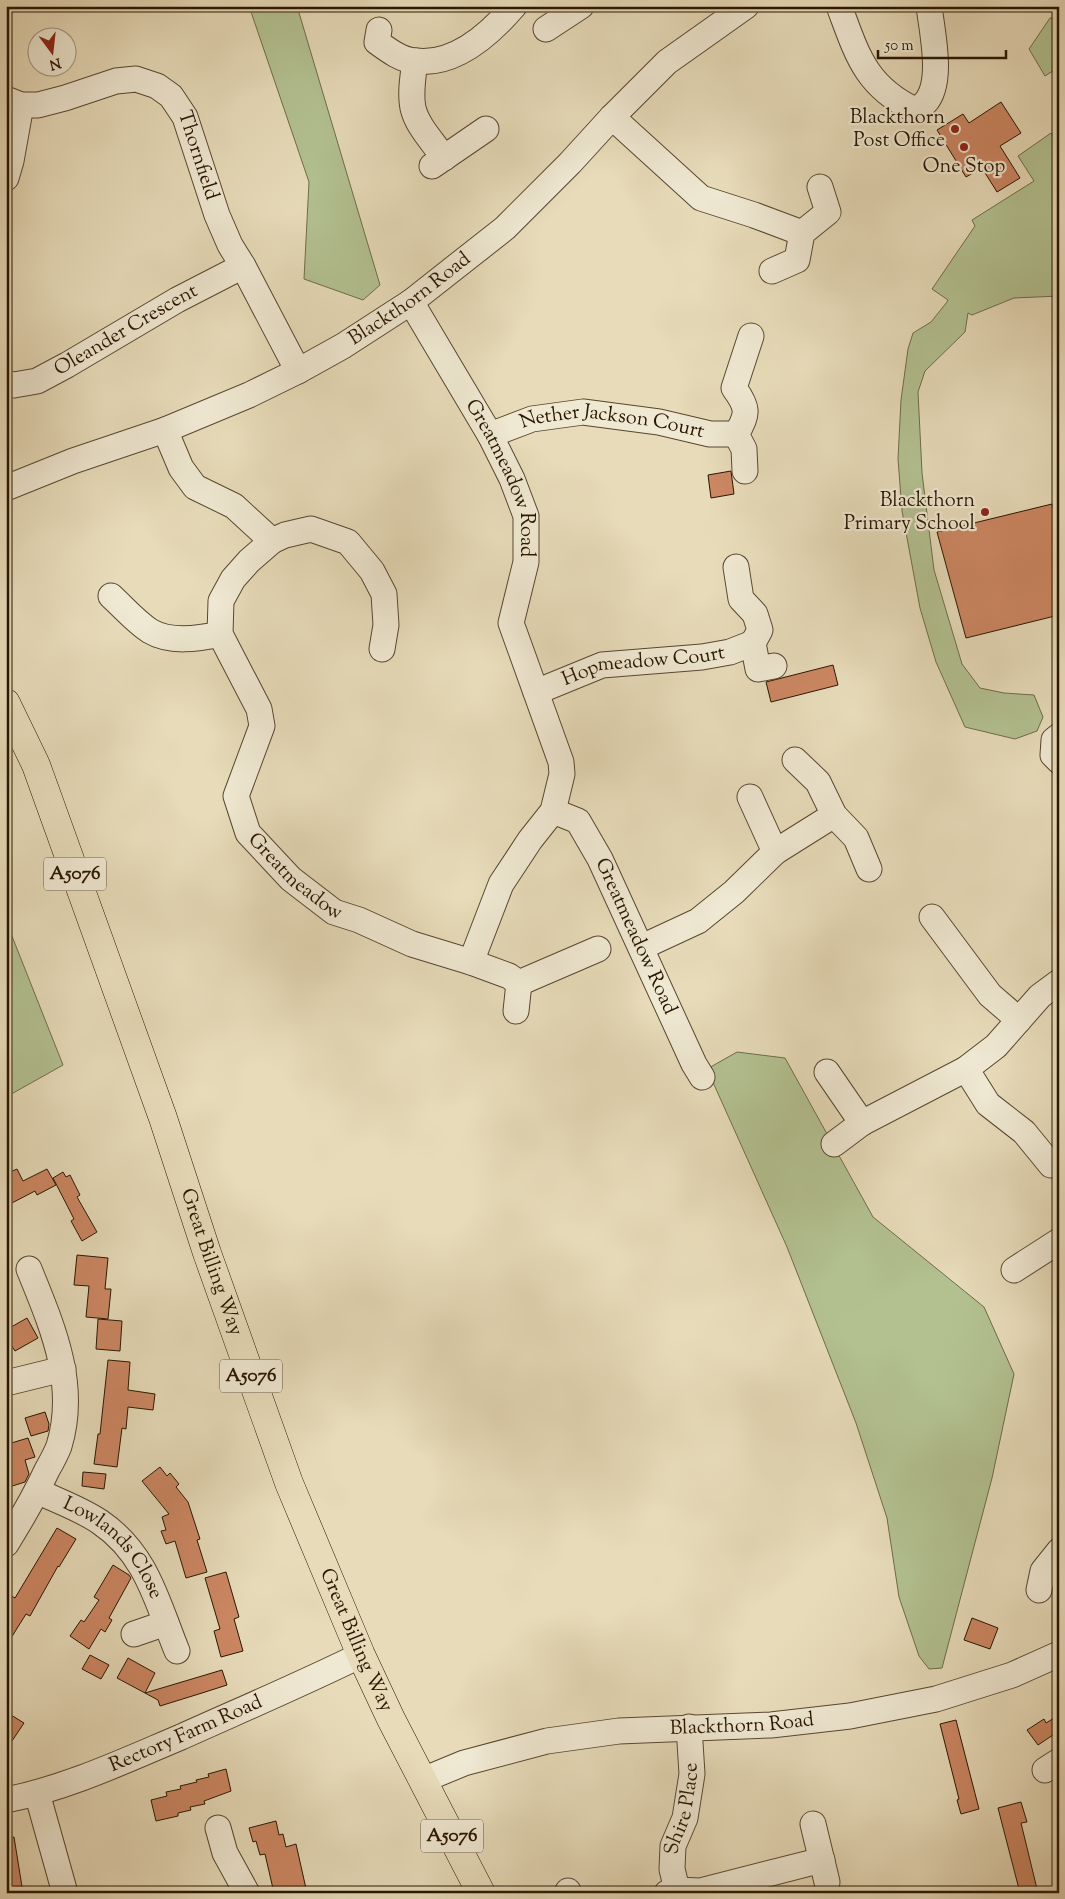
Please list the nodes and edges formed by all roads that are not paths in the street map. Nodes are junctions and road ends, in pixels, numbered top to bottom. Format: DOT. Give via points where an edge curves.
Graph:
graph roads {
  1 [pos="514,6"];
  2 [pos="839,6"];
  3 [pos="928,6"];
  4 [pos="578,7"];
  5 [pos="744,7"];
  6 [pos="546,29"];
  7 [pos="374,40"];
  8 [pos="414,61"];
  9 [pos="14,102"];
  10 [pos="612,117"];
  11 [pos="486,129"];
  12 [pos="6,178"];
  13 [pos="820,187"];
  14 [pos="802,233"];
  15 [pos="243,266"];
  16 [pos="772,271"];
  17 [pos="411,302"];
  18 [pos="751,336"];
  19 [pos="298,371"];
  20 [pos="6,383"];
  21 [pos="165,430"];
  22 [pos="736,434"];
  23 [pos="490,435"];
  24 [pos="745,471"];
  25 [pos="6,488"];
  26 [pos="272,541"];
  27 [pos="736,567"];
  28 [pos="111,596"];
  29 [pos="220,634"];
  30 [pos="753,644"];
  31 [pos="382,649"];
  32 [pos="774,666"];
  33 [pos="536,692"];
  34 [pos="6,703"];
  35 [pos="1059,736"];
  36 [pos="795,760"];
  37 [pos="1059,761"];
  38 [pos="750,797"];
  39 [pos="553,811"];
  40 [pos="834,815"];
  41 [pos="775,852"];
  42 [pos="869,869"];
  43 [pos="932,917"];
  44 [pos="642,947"];
  45 [pos="598,949"];
  46 [pos="470,962"];
  47 [pos="1059,982"];
  48 [pos="519,983"];
  49 [pos="516,1011"];
  50 [pos="1020,1020"];
  51 [pos="966,1069"];
  52 [pos="827,1072"];
  53 [pos="702,1077"];
  54 [pos="862,1123"];
  55 [pos="834,1144"];
  56 [pos="1051,1165"];
  57 [pos="1059,1241"];
  58 [pos="29,1268"];
  59 [pos="1014,1270"];
  60 [pos="63,1369"];
  61 [pos="6,1383"];
  62 [pos="37,1491"];
  63 [pos="6,1544"];
  64 [pos="1059,1551"];
  65 [pos="1036,1575"];
  66 [pos="166,1623"];
  67 [pos="134,1634"];
  68 [pos="177,1651"];
  69 [pos="1059,1654"];
  70 [pos="361,1655"];
  71 [pos="689,1728"];
  72 [pos="424,1780"];
  73 [pos="37,1793"];
  74 [pos="6,1800"];
  75 [pos="813,1824"];
  76 [pos="218,1828"];
  77 [pos="672,1891"];
  78 [pos="64,1893"];
  79 [pos="247,1893"];
  80 [pos="481,1893"];
  1 -- 8 [label="street" via="482,37 456,54 436,60"];
  2 -- 3 [label="street" via="855,50 873,79 897,102 915,110 925,103 934,86 936,64"];
  4 -- 6 [label="street"];
  5 -- 10 [label="street, Blackthorn Road" via="667,62"];
  7 -- 8 [label="street" via="392,53"];
  8 -- 11 [label="street" via="413,109 438,162"];
  9 -- 12 [label="street" via="12,161"];
  9 -- 15 [label="street, Thornfield" via="38,105 116,81 136,79 157,86 171,96 185,117 217,215"];
  10 -- 14 [label="street" via="701,198"];
  10 -- 17 [label="street, Blackthorn Road" via="505,228"];
  13 -- 14 [label="street" via="828,212"];
  14 -- 16 [label="street" via="797,260"];
  15 -- 19 [label="street, Thornfield"];
  15 -- 20 [label="street, Oleander Crescent" via="37,381 14,385"];
  17 -- 19 [label="street, Blackthorn Road"];
  17 -- 23 [label="street, Greatmeadow Road"];
  18 -- 22 [label="street" via="734,388 744,401 745,420"];
  19 -- 21 [label="street, Blackthorn Road"];
  21 -- 25 [label="street, Blackthorn Road"];
  21 -- 26 [label="street" via="181,468 195,488 234,506"];
  22 -- 23 [label="street, Nether Jackson Court" via="710,434 659,422 583,412 532,419"];
  22 -- 24 [label="street" via="744,449"];
  23 -- 33 [label="street, Greatmeadow Road" via="526,516 526,562 511,623"];
  26 -- 29 [label="street, Greatmeadow" via="233,580 221,601"];
  26 -- 31 [label="street, Greatmeadow" via="311,529 348,542 372,571 384,594 386,624"];
  27 -- 30 [label="street, Hopmeadow Court" via="741,599 755,614 760,630"];
  28 -- 29 [label="street" via="151,632 171,638 196,639"];
  29 -- 46 [label="street, Greatmeadow" via="259,709 262,726 236,796 248,833 291,879 334,912 412,944"];
  30 -- 32 [label="street, Hopmeadow Court" via="758,669"];
  30 -- 33 [label="street, Hopmeadow Court" via="702,657 602,665"];
  33 -- 39 [label="street, Greatmeadow Road" via="561,762 562,774"];
  34 -- 70 [label="main road, Great Billing Way / A5076" via="36,765 154,1092 289,1483"];
  35 -- 37 [label="street" via="1054,740 1054,755"];
  36 -- 40 [label="street" via="818,782"];
  38 -- 41 [label="street"];
  39 -- 44 [label="street, Greatmeadow Road" via="578,821"];
  39 -- 46 [label="street, Greatmeadow Road" via="501,884"];
  40 -- 41 [label="street"];
  40 -- 42 [label="street" via="856,838"];
  41 -- 44 [label="street" via="698,921"];
  43 -- 50 [label="street" via="990,995"];
  44 -- 53 [label="street, Greatmeadow Road"];
  45 -- 48 [label="street"];
  46 -- 48 [label="street, Greatmeadow"];
  47 -- 50 [label="street" via="1040,996"];
  48 -- 49 [label="street"];
  50 -- 51 [label="street" via="996,1046"];
  51 -- 54 [label="street"];
  51 -- 56 [label="street" via="988,1104 1024,1132"];
  52 -- 54 [label="street"];
  54 -- 55 [label="street"];
  57 -- 59 [label="street"];
  58 -- 60 [label="street, Lowlands Close" via="53,1328"];
  60 -- 61 [label="street"];
  60 -- 62 [label="street, Lowlands Close" via="67,1391 65,1416 58,1447"];
  62 -- 63 [label="street, Lowlands Close"];
  62 -- 66 [label="street, Lowlands Close" via="99,1522 126,1544 144,1569"];
  64 -- 65 [label="street"];
  66 -- 67 [label="street, Lowlands Close"];
  66 -- 68 [label="street, Lowlands Close"];
  69 -- 71 [label="street, Blackthorn Road" via="1012,1675 936,1699 850,1716 771,1725"];
  70 -- 72 [label="main road, Great Billing Way / A5076"];
  70 -- 73 [label="street, Rectory Farm Road" via="138,1755"];
  71 -- 72 [label="street, Blackthorn Road" via="619,1731 547,1741 464,1763"];
  71 -- 77 [label="street, Shire Place" via="692,1774 684,1818 673,1846"];
  72 -- 80 [label="main road, Great Billing Way / A5076"];
  73 -- 74 [label="street, Rectory Farm Road"];
  73 -- 78 [label="street"];
  75 -- 77 [label="street, Shire Place" via="824,1871 700,1891"];
  76 -- 79 [label="street" via="225,1853"];
}
